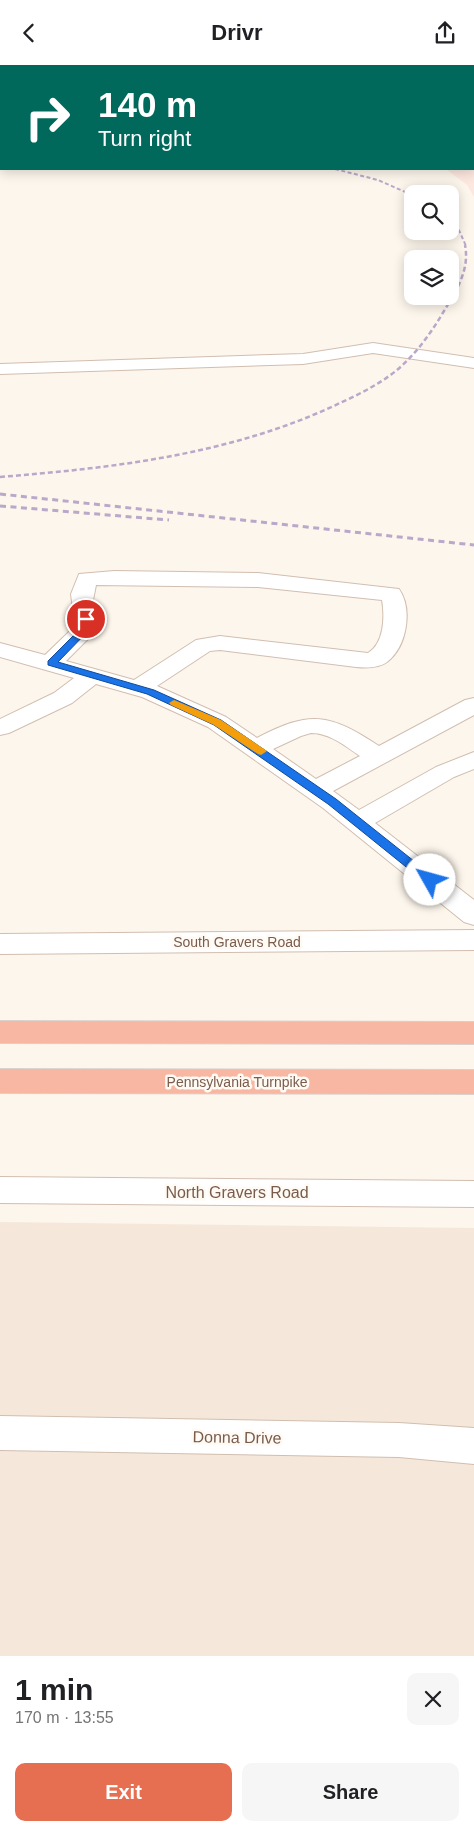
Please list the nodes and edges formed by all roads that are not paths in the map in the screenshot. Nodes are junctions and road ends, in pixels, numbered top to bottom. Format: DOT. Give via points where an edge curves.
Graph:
graph roads {
  1 [pos="474,363"];
  2 [pos="0,369"];
  3 [pos="0,650"];
  4 [pos="51,663"];
  5 [pos="93,675"];
  6 [pos="138,688"];
  7 [pos="474,705"];
  8 [pos="0,728"];
  9 [pos="256,748"];
  10 [pos="378,756"];
  11 [pos="474,760"];
  12 [pos="315,790"];
  13 [pos="358,822"];
  14 [pos="474,915"];
  15 [pos="474,940"];
  16 [pos="0,944"];
  17 [pos="0,1032"];
  18 [pos="474,1033"];
  19 [pos="0,1081"];
  20 [pos="474,1082"];
  21 [pos="0,1190"];
  22 [pos="474,1193"];
  23 [pos="0,1433"];
  24 [pos="474,1446"];
  1 -- 2 [label="street" via="373,348 303,359"];
  3 -- 4 [label="street"];
  4 -- 5 [label="street"];
  4 -- 6 [label="street" via="86,628 82,591 87,579 258,580 391,594 395,601 396,619 385,652 379,658 353,660 220,643 204,645"];
  5 -- 6 [label="street"];
  5 -- 8 [label="street" via="63,698"];
  6 -- 9 [label="street" via="217,722"];
  7 -- 10 [label="street"];
  9 -- 10 [label="street" via="315,725 330,727"];
  9 -- 12 [label="street"];
  10 -- 12 [label="street"];
  11 -- 13 [label="street" via="445,772"];
  12 -- 13 [label="street"];
  13 -- 14 [label="street"];
  15 -- 16 [label="street, South Gravers Road"];
  17 -- 18 [label="highway"];
  19 -- 20 [label="highway, Pennsylvania Turnpike"];
  21 -- 22 [label="street, North Gravers Road"];
  23 -- 24 [label="street, Donna Drive" via="399,1440"];
}
